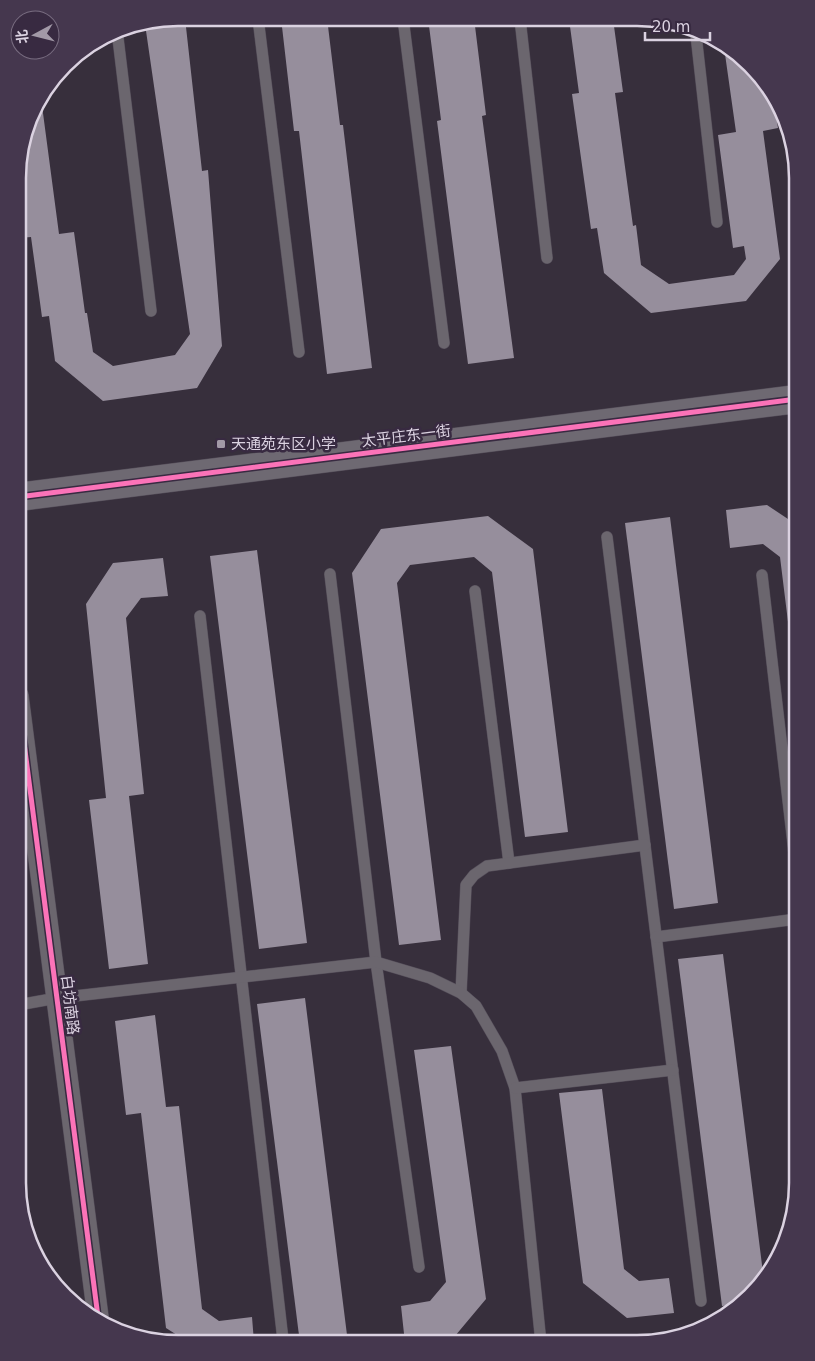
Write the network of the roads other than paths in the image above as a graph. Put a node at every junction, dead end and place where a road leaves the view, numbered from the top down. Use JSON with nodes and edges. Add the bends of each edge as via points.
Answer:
{"nodes":[{"id":1,"x":259,"y":26,"type":"edge"},
{"id":2,"x":404,"y":26,"type":"edge"},
{"id":3,"x":521,"y":26,"type":"edge"},
{"id":4,"x":118,"y":39,"type":"edge"},
{"id":5,"x":696,"y":39,"type":"edge"},
{"id":6,"x":717,"y":222,"type":"dead end"},
{"id":7,"x":547,"y":258,"type":"dead end"},
{"id":8,"x":151,"y":311,"type":"dead end"},
{"id":9,"x":444,"y":343,"type":"dead end"},
{"id":10,"x":299,"y":352,"type":"dead end"},
{"id":11,"x":789,"y":401,"type":"edge"},
{"id":12,"x":26,"y":496,"type":"edge"},
{"id":13,"x":607,"y":537,"type":"dead end"},
{"id":14,"x":330,"y":574,"type":"dead end"},
{"id":15,"x":762,"y":575,"type":"dead end"},
{"id":16,"x":475,"y":591,"type":"dead end"},
{"id":17,"x":200,"y":616,"type":"dead end"},
{"id":18,"x":26,"y":758,"type":"edge"},
{"id":19,"x":788,"y":803,"type":"edge"},
{"id":20,"x":645,"y":846,"type":"junction"},
{"id":21,"x":509,"y":863,"type":"junction"},
{"id":22,"x":788,"y":920,"type":"edge"},
{"id":23,"x":656,"y":937,"type":"junction"},
{"id":24,"x":376,"y":962,"type":"junction"},
{"id":25,"x":242,"y":977,"type":"junction"},
{"id":26,"x":461,"y":993,"type":"junction"},
{"id":27,"x":57,"y":998,"type":"junction"},
{"id":28,"x":26,"y":1004,"type":"edge"},
{"id":29,"x":672,"y":1070,"type":"junction"},
{"id":30,"x":515,"y":1088,"type":"junction"},
{"id":31,"x":418,"y":1267,"type":"dead end"},
{"id":32,"x":701,"y":1300,"type":"dead end"},
{"id":33,"x":97,"y":1311,"type":"edge"},
{"id":34,"x":282,"y":1335,"type":"edge"},
{"id":35,"x":540,"y":1335,"type":"edge"}],
"edges":[{"from":1,"to":10,"type":"lane"},
{"from":2,"to":9,"type":"lane"},
{"from":3,"to":7,"type":"lane"},
{"from":4,"to":8,"type":"lane"},
{"from":5,"to":6,"type":"lane"},
{"from":11,"to":12,"type":"street","name":"太平庄东一街"},
{"from":13,"to":20,"type":"lane"},
{"from":14,"to":24,"type":"lane"},
{"from":15,"to":19,"type":"lane"},
{"from":16,"to":21,"type":"lane"},
{"from":17,"to":25,"type":"lane"},
{"from":18,"to":27,"type":"street","name":"白坊南路"},
{"from":20,"to":21,"type":"lane"},
{"from":20,"to":23,"type":"lane"},
{"from":21,"to":26,"type":"lane","via":[[487,866],[466,885]]},
{"from":22,"to":23,"type":"lane"},
{"from":23,"to":29,"type":"lane"},
{"from":24,"to":25,"type":"lane"},
{"from":24,"to":26,"type":"lane","via":[[430,978]]},
{"from":24,"to":31,"type":"lane"},
{"from":25,"to":27,"type":"lane"},
{"from":25,"to":34,"type":"lane"},
{"from":26,"to":30,"type":"lane","via":[[476,1006],[502,1051]]},
{"from":27,"to":28,"type":"lane"},
{"from":27,"to":33,"type":"street","name":"白坊南路"},
{"from":29,"to":30,"type":"lane"},
{"from":29,"to":32,"type":"lane"},
{"from":30,"to":35,"type":"lane"}]}
